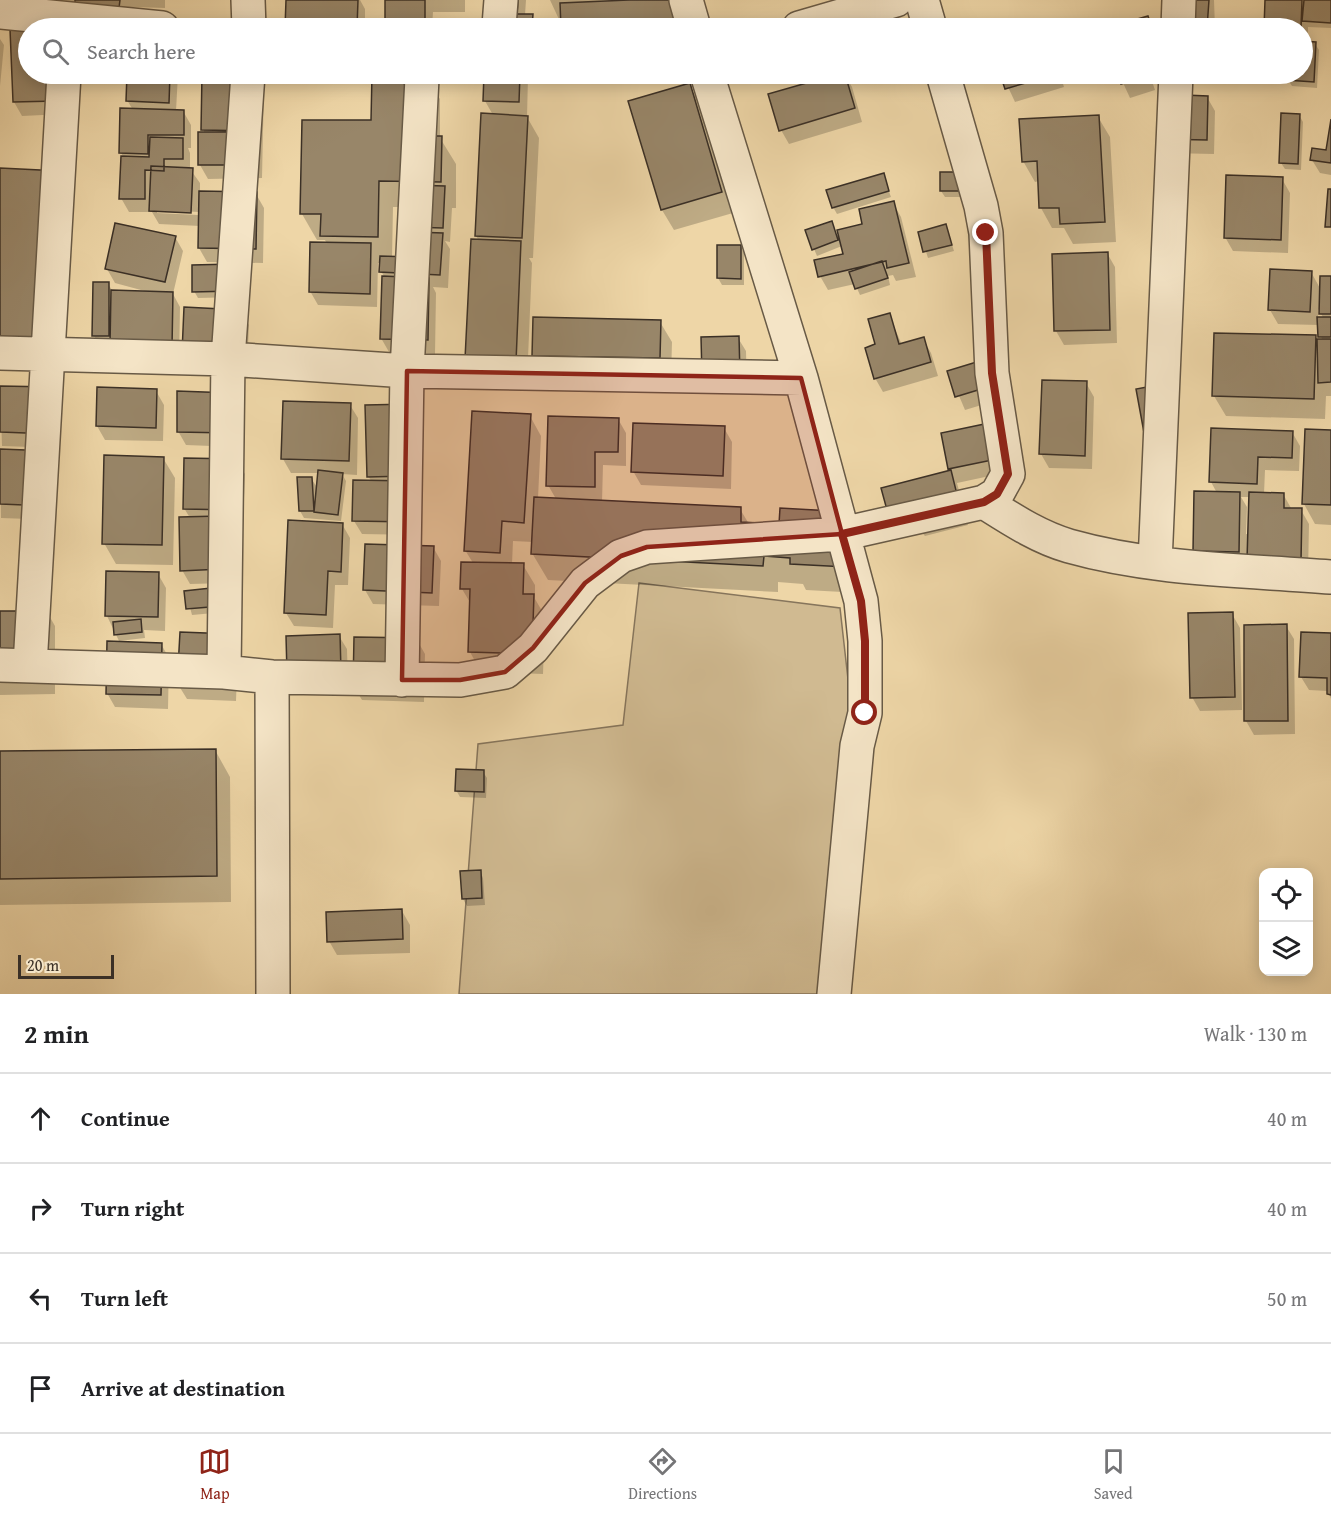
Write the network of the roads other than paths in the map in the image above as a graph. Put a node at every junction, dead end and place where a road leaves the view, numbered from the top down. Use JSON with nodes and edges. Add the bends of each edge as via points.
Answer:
{"nodes":[{"id":1,"x":248,"y":0,"type":"edge"},
{"id":2,"x":686,"y":0,"type":"edge"},
{"id":3,"x":896,"y":0,"type":"edge"},
{"id":4,"x":922,"y":0,"type":"edge"},
{"id":5,"x":1179,"y":0,"type":"edge"},
{"id":6,"x":0,"y":12,"type":"edge"},
{"id":7,"x":34,"y":18,"type":"edge"},
{"id":8,"x":249,"y":18,"type":"edge"},
{"id":9,"x":691,"y":18,"type":"edge"},
{"id":10,"x":834,"y":18,"type":"edge"},
{"id":11,"x":927,"y":18,"type":"edge"},
{"id":12,"x":1178,"y":18,"type":"edge"},
{"id":13,"x":63,"y":84,"type":"edge"},
{"id":14,"x":247,"y":84,"type":"edge"},
{"id":15,"x":422,"y":84,"type":"edge"},
{"id":16,"x":710,"y":84,"type":"edge"},
{"id":17,"x":946,"y":84,"type":"edge"},
{"id":18,"x":1176,"y":84,"type":"edge"},
{"id":19,"x":0,"y":353,"type":"edge"},
{"id":20,"x":49,"y":354,"type":"junction"},
{"id":21,"x":228,"y":359,"type":"junction"},
{"id":22,"x":407,"y":371,"type":"junction"},
{"id":23,"x":801,"y":378,"type":"junction"},
{"id":24,"x":984,"y":502,"type":"junction"},
{"id":25,"x":842,"y":534,"type":"junction"},
{"id":26,"x":1155,"y":563,"type":"junction"},
{"id":27,"x":1331,"y":577,"type":"edge"},
{"id":28,"x":15,"y":666,"type":"edge"},
{"id":29,"x":224,"y":672,"type":"junction"},
{"id":30,"x":272,"y":677,"type":"junction"},
{"id":31,"x":402,"y":680,"type":"junction"},
{"id":32,"x":273,"y":994,"type":"edge"},
{"id":33,"x":834,"y":994,"type":"edge"}],
"edges":[{"from":1,"to":8,"type":"street"},
{"from":2,"to":9,"type":"street"},
{"from":3,"to":10,"type":"street"},
{"from":4,"to":11,"type":"street"},
{"from":5,"to":12,"type":"street"},
{"from":6,"to":7,"type":"street"},
{"from":13,"to":20,"type":"street"},
{"from":14,"to":21,"type":"street"},
{"from":15,"to":22,"type":"street"},
{"from":16,"to":23,"type":"street"},
{"from":17,"to":24,"type":"street","via":[[986,233],[992,373],[1008,474],[997,494]]},
{"from":18,"to":26,"type":"street"},
{"from":19,"to":20,"type":"street"},
{"from":20,"to":21,"type":"street"},
{"from":20,"to":28,"type":"street"},
{"from":21,"to":22,"type":"street"},
{"from":21,"to":29,"type":"street"},
{"from":22,"to":23,"type":"street"},
{"from":22,"to":31,"type":"street"},
{"from":23,"to":25,"type":"street"},
{"from":24,"to":25,"type":"street"},
{"from":24,"to":26,"type":"street","via":[[1029,530],[1068,545]]},
{"from":25,"to":31,"type":"street","via":[[647,547],[621,556],[585,583],[533,648],[505,672],[460,680]]},
{"from":25,"to":33,"type":"street","via":[[861,601],[866,683]]},
{"from":26,"to":27,"type":"street"},
{"from":28,"to":29,"type":"street"},
{"from":29,"to":30,"type":"street"},
{"from":30,"to":31,"type":"street"},
{"from":30,"to":32,"type":"street"}]}
